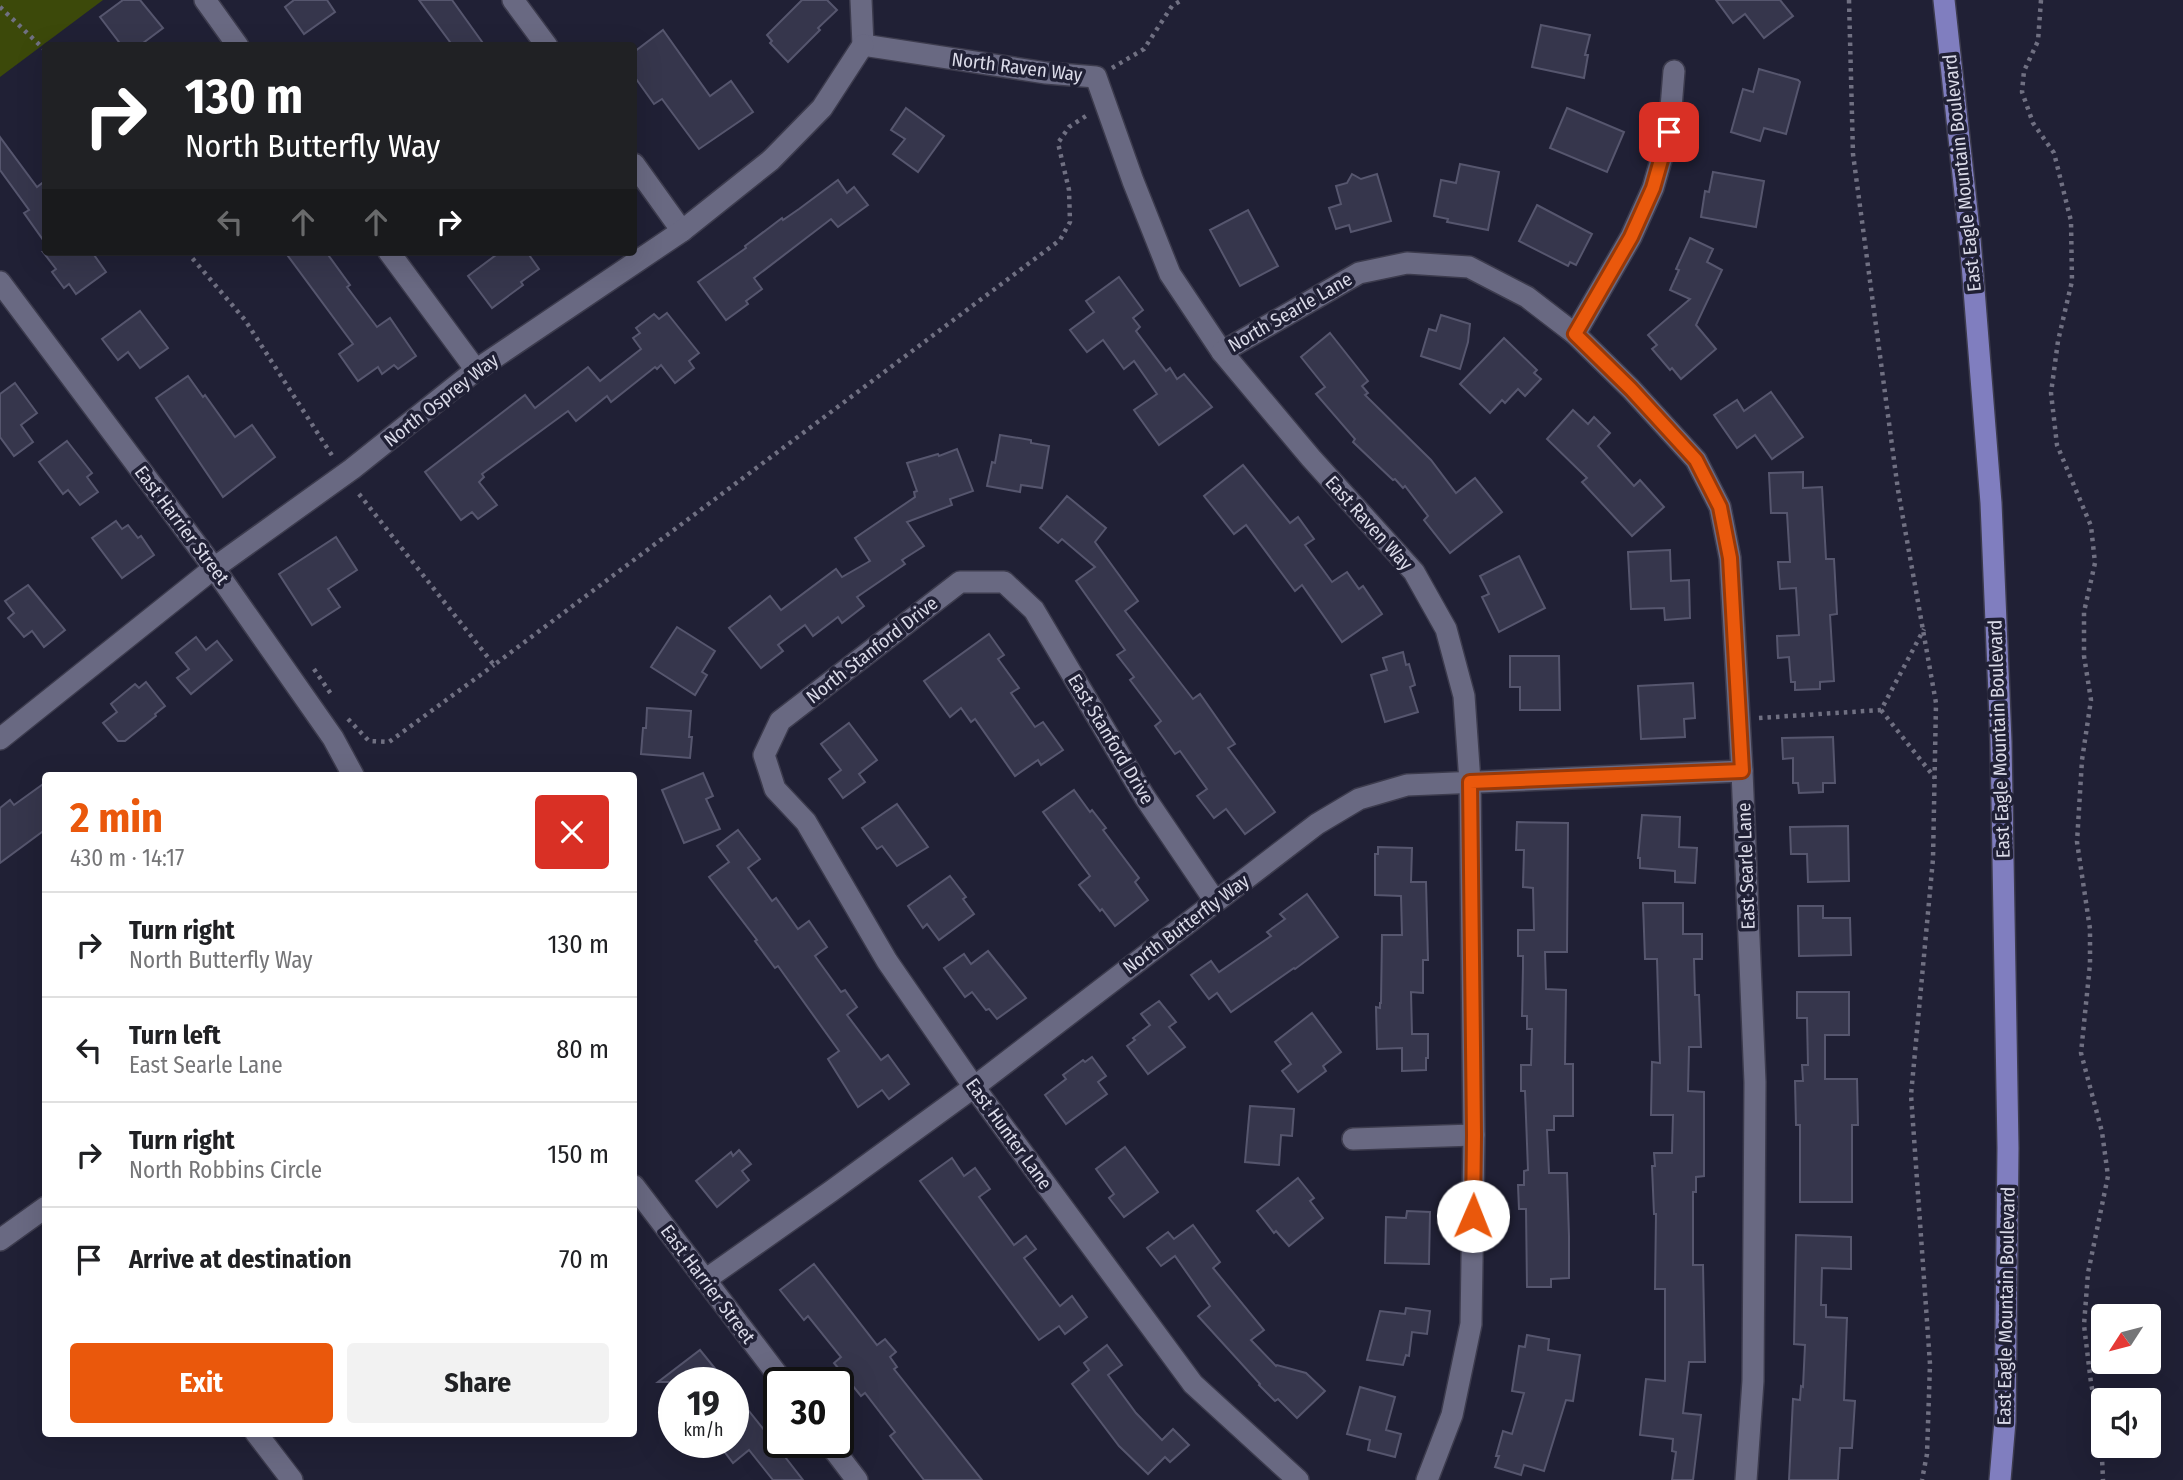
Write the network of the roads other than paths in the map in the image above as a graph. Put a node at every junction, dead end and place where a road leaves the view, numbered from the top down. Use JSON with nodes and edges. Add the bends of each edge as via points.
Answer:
{"nodes":[{"id":1,"x":205,"y":0,"type":"edge"},
{"id":2,"x":513,"y":0,"type":"edge"},
{"id":3,"x":861,"y":0,"type":"edge"},
{"id":4,"x":1944,"y":0,"type":"edge"},
{"id":5,"x":236,"y":42,"type":"edge"},
{"id":6,"x":544,"y":42,"type":"edge"},
{"id":7,"x":863,"y":45,"type":"junction"},
{"id":8,"x":1674,"y":71,"type":"dead end"},
{"id":9,"x":1096,"y":77,"type":"joint"},
{"id":10,"x":637,"y":168,"type":"edge"},
{"id":11,"x":682,"y":231,"type":"junction"},
{"id":12,"x":392,"y":256,"type":"edge"},
{"id":13,"x":1359,"y":273,"type":"joint"},
{"id":14,"x":0,"y":282,"type":"edge"},
{"id":15,"x":1575,"y":334,"type":"junction"},
{"id":16,"x":1222,"y":352,"type":"junction"},
{"id":17,"x":476,"y":370,"type":"junction"},
{"id":18,"x":214,"y":568,"type":"junction"},
{"id":19,"x":1004,"y":582,"type":"joint"},
{"id":20,"x":4,"y":728,"type":"edge"},
{"id":21,"x":764,"y":755,"type":"joint"},
{"id":22,"x":1742,"y":771,"type":"junction"},
{"id":23,"x":351,"y":772,"type":"edge"},
{"id":24,"x":1470,"y":782,"type":"junction"},
{"id":25,"x":1216,"y":901,"type":"junction"},
{"id":26,"x":974,"y":1087,"type":"junction"},
{"id":27,"x":1474,"y":1135,"type":"junction"},
{"id":28,"x":1353,"y":1139,"type":"dead end"},
{"id":29,"x":637,"y":1190,"type":"edge"},
{"id":30,"x":42,"y":1210,"type":"edge"},
{"id":31,"x":0,"y":1240,"type":"edge"},
{"id":32,"x":705,"y":1280,"type":"junction"},
{"id":33,"x":772,"y":1367,"type":"edge"},
{"id":34,"x":259,"y":1437,"type":"edge"},
{"id":35,"x":840,"y":1458,"type":"edge"},
{"id":36,"x":292,"y":1480,"type":"edge"},
{"id":37,"x":857,"y":1480,"type":"edge"},
{"id":38,"x":1298,"y":1480,"type":"edge"},
{"id":39,"x":1427,"y":1480,"type":"edge"},
{"id":40,"x":1746,"y":1480,"type":"edge"},
{"id":41,"x":2000,"y":1480,"type":"edge"}],
"edges":[{"from":1,"to":5,"type":"street"},
{"from":2,"to":6,"type":"street"},
{"from":3,"to":7,"type":"street"},
{"from":4,"to":41,"type":"main road","name":"East Eagle Mountain Boulevard","via":[[1970,239],[1991,503],[2001,742],[2008,1161],[2005,1422]]},
{"from":7,"to":9,"type":"street","name":"North Raven Way"},
{"from":7,"to":11,"type":"street","name":"North Osprey Way","via":[[822,108],[771,160]]},
{"from":8,"to":15,"type":"street","via":[[1669,132],[1653,188],[1631,237]]},
{"from":9,"to":16,"type":"street","name":"East Raven Way","via":[[1170,274]]},
{"from":10,"to":11,"type":"street"},
{"from":11,"to":17,"type":"street","name":"North Osprey Way"},
{"from":12,"to":17,"type":"street"},
{"from":13,"to":15,"type":"street","name":"East Searle Lane","via":[[1407,263],[1469,267],[1527,298]]},
{"from":13,"to":16,"type":"street","name":"North Searle Lane"},
{"from":14,"to":18,"type":"street","name":"East Harrier Street"},
{"from":15,"to":22,"type":"street","name":"East Searle Lane","via":[[1696,460],[1720,507],[1730,558]]},
{"from":16,"to":24,"type":"street","name":"East Raven Way","via":[[1414,572],[1446,629],[1461,682]]},
{"from":17,"to":18,"type":"street","name":"North Osprey Way"},
{"from":18,"to":20,"type":"street","name":"North Osprey Way"},
{"from":18,"to":23,"type":"street","name":"East Harrier Street","via":[[333,738]]},
{"from":19,"to":21,"type":"street","name":"North Stanford Drive","via":[[960,582],[780,721]]},
{"from":19,"to":25,"type":"street","name":"East Stanford Drive","via":[[1034,610],[1144,796]]},
{"from":21,"to":26,"type":"street","name":"East Hunter Lane","via":[[775,789],[806,822],[887,961]]},
{"from":22,"to":24,"type":"street","name":"North Butterfly Way"},
{"from":22,"to":40,"type":"street","name":"East Searle Lane","via":[[1755,1082],[1753,1381]]},
{"from":24,"to":25,"type":"street","name":"North Butterfly Way","via":[[1407,785],[1359,799],[1317,824]]},
{"from":24,"to":27,"type":"street","name":"East Raven Way"},
{"from":25,"to":26,"type":"street","name":"North Butterfly Way"},
{"from":26,"to":32,"type":"street","name":"North Butterfly Way"},
{"from":26,"to":38,"type":"street","name":"East Hunter Lane","via":[[1193,1384]]},
{"from":27,"to":28,"type":"street"},
{"from":27,"to":39,"type":"street","name":"East Raven Way","via":[[1471,1324],[1452,1415]]},
{"from":29,"to":32,"type":"street","name":"East Harrier Street"},
{"from":30,"to":31,"type":"street"},
{"from":32,"to":33,"type":"street","name":"East Harrier Street"},
{"from":34,"to":36,"type":"street"},
{"from":35,"to":37,"type":"street"}]}
